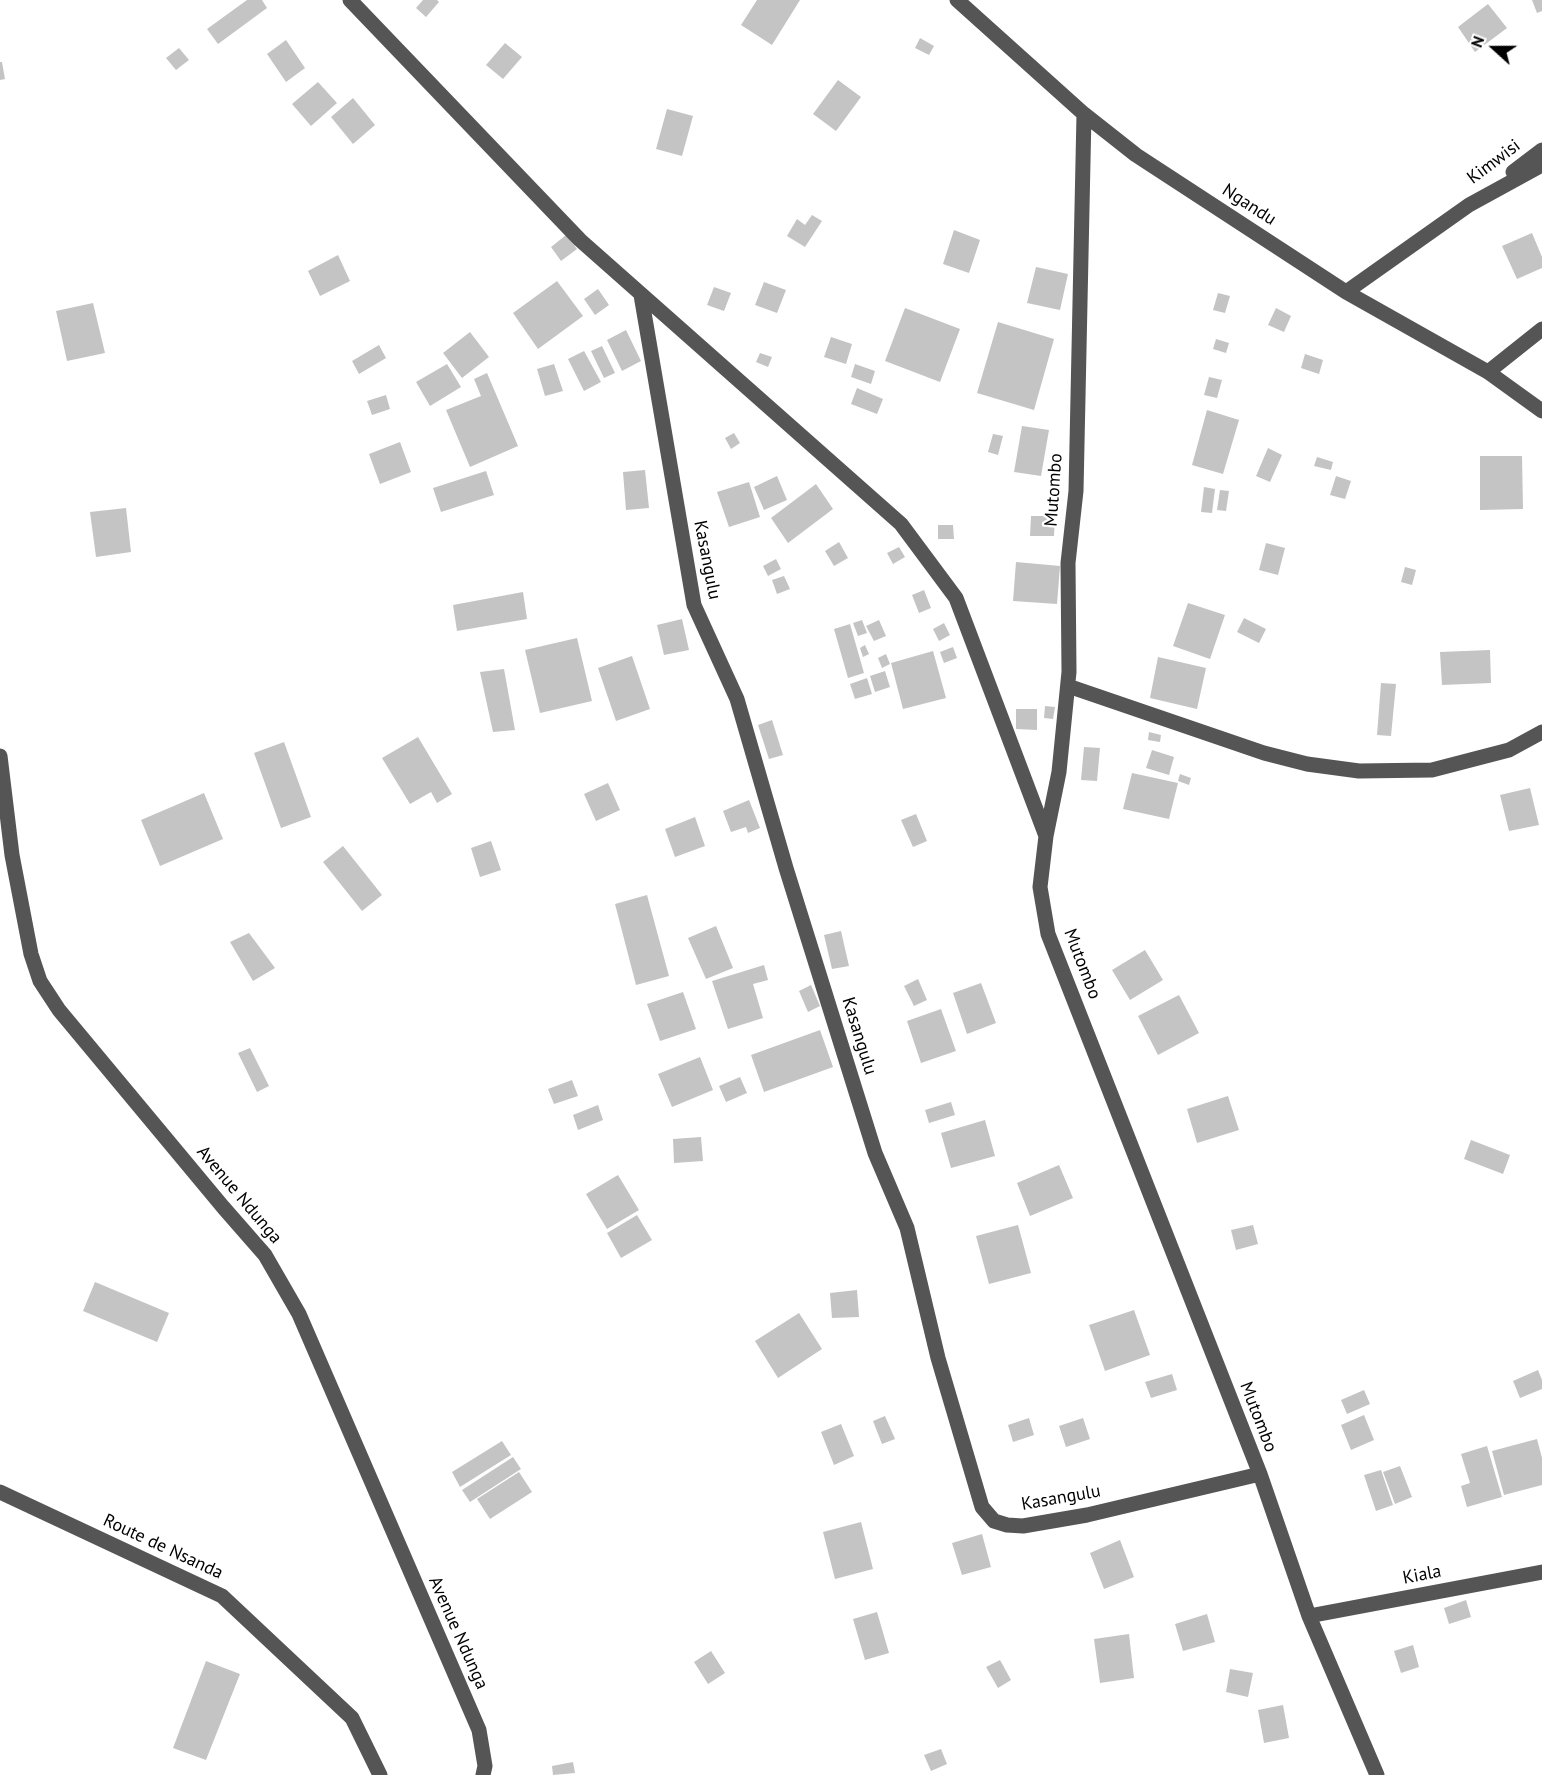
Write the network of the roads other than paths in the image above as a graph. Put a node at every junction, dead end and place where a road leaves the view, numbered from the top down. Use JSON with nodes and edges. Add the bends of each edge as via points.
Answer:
{"nodes":[{"id":1,"x":351,"y":0,"type":"edge"},
{"id":2,"x":957,"y":0,"type":"edge"},
{"id":3,"x":1084,"y":114,"type":"junction"},
{"id":4,"x":1542,"y":150,"type":"edge"},
{"id":5,"x":1542,"y":165,"type":"edge"},
{"id":6,"x":1469,"y":205,"type":"junction"},
{"id":7,"x":1346,"y":292,"type":"junction"},
{"id":8,"x":641,"y":295,"type":"junction"},
{"id":9,"x":1542,"y":329,"type":"edge"},
{"id":10,"x":1488,"y":372,"type":"junction"},
{"id":11,"x":1542,"y":411,"type":"edge"},
{"id":12,"x":1068,"y":686,"type":"junction"},
{"id":13,"x":1542,"y":732,"type":"edge"},
{"id":14,"x":0,"y":756,"type":"edge"},
{"id":15,"x":1046,"y":836,"type":"junction"},
{"id":16,"x":1260,"y":1474,"type":"junction"},
{"id":17,"x":0,"y":1492,"type":"edge"},
{"id":18,"x":1542,"y":1572,"type":"edge"},
{"id":19,"x":1309,"y":1616,"type":"junction"},
{"id":20,"x":380,"y":1775,"type":"edge"},
{"id":21,"x":483,"y":1775,"type":"edge"},
{"id":22,"x":1377,"y":1775,"type":"edge"}],
"edges":[{"from":1,"to":8,"type":"street","via":[[580,240]]},
{"from":2,"to":3,"type":"street","name":"Ngandu"},
{"from":3,"to":7,"type":"street","name":"Ngandu","via":[[1136,155]]},
{"from":3,"to":12,"type":"street","name":"Mutombo","via":[[1076,491],[1068,563]]},
{"from":4,"to":6,"type":"street","name":"Kimwisi"},
{"from":5,"to":6,"type":"street"},
{"from":6,"to":7,"type":"street"},
{"from":7,"to":10,"type":"street","name":"Ngandu"},
{"from":8,"to":15,"type":"street","via":[[901,524],[956,598]]},
{"from":8,"to":16,"type":"street","name":"Kasangulu","via":[[694,605],[737,699],[875,1153],[907,1228],[938,1358],[982,1507],[994,1521],[1023,1526]]},
{"from":9,"to":10,"type":"street"},
{"from":10,"to":11,"type":"street","name":"Ngandu"},
{"from":12,"to":13,"type":"street","via":[[1264,753],[1359,771],[1432,770],[1509,750]]},
{"from":12,"to":15,"type":"street","name":"Mutombo","via":[[1059,772]]},
{"from":14,"to":21,"type":"street","name":"Avenue Ndunga","via":[[12,855],[40,981],[66,1018],[265,1255],[299,1314],[479,1730]]},
{"from":15,"to":16,"type":"street","name":"Mutombo","via":[[1040,887],[1048,934]]},
{"from":16,"to":19,"type":"street","name":"Mutombo"},
{"from":17,"to":20,"type":"street","name":"Route de Nsanda","via":[[222,1596],[352,1718]]},
{"from":18,"to":19,"type":"street","name":"Kiala"},
{"from":19,"to":22,"type":"street","name":"Mutombo"}]}
